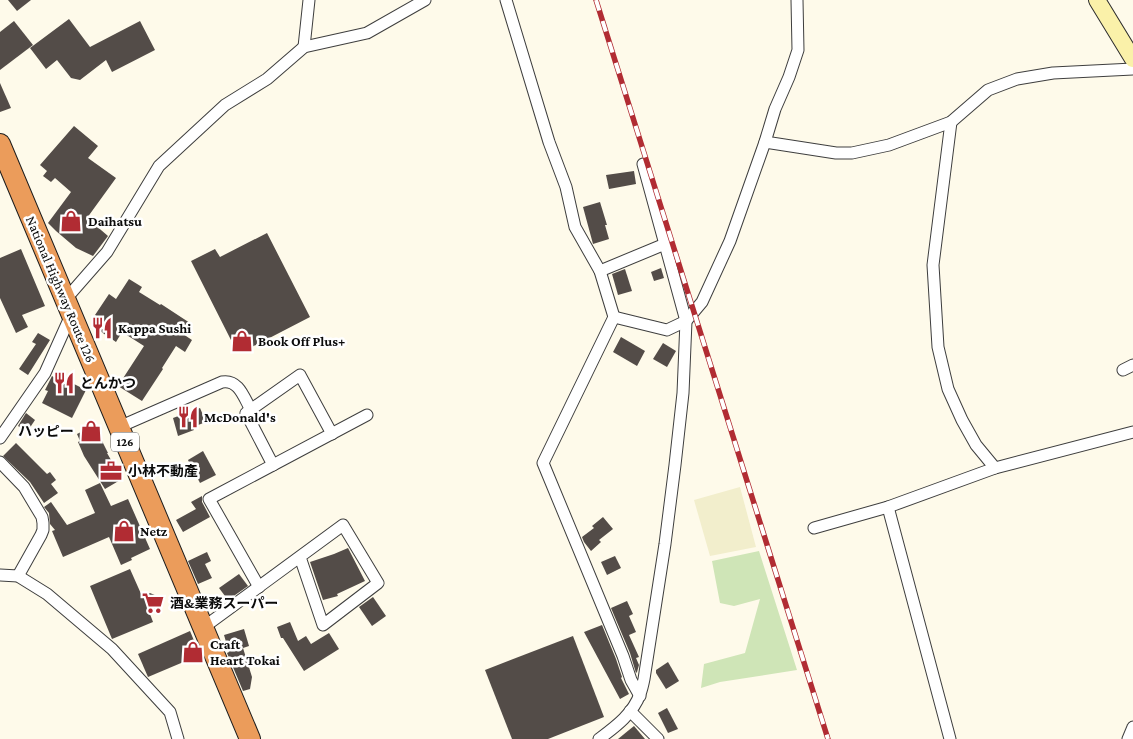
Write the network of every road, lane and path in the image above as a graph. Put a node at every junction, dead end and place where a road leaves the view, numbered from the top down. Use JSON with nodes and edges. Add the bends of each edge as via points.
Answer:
{"nodes":[{"id":1,"x":309,"y":0,"type":"edge"},
{"id":2,"x":425,"y":0,"type":"edge"},
{"id":3,"x":506,"y":0,"type":"edge"},
{"id":4,"x":797,"y":0,"type":"edge"},
{"id":5,"x":1097,"y":0,"type":"edge"},
{"id":6,"x":304,"y":47,"type":"junction"},
{"id":7,"x":1133,"y":59,"type":"edge"},
{"id":8,"x":1133,"y":69,"type":"edge"},
{"id":9,"x":951,"y":122,"type":"junction"},
{"id":10,"x":765,"y":142,"type":"junction"},
{"id":11,"x":0,"y":144,"type":"edge"},
{"id":12,"x":642,"y":164,"type":"dead end"},
{"id":13,"x":665,"y":244,"type":"junction"},
{"id":14,"x":600,"y":271,"type":"junction"},
{"id":15,"x":68,"y":308,"type":"junction"},
{"id":16,"x":614,"y":317,"type":"junction"},
{"id":17,"x":686,"y":321,"type":"junction"},
{"id":18,"x":251,"y":410,"type":"junction"},
{"id":19,"x":367,"y":416,"type":"dead end"},
{"id":20,"x":119,"y":426,"type":"junction"},
{"id":21,"x":1133,"y":432,"type":"edge"},
{"id":22,"x":332,"y":434,"type":"junction"},
{"id":23,"x":0,"y":438,"type":"edge"},
{"id":24,"x":0,"y":462,"type":"edge"},
{"id":25,"x":273,"y":465,"type":"junction"},
{"id":26,"x":995,"y":468,"type":"junction"},
{"id":27,"x":888,"y":507,"type":"junction"},
{"id":28,"x":814,"y":528,"type":"dead end"},
{"id":29,"x":300,"y":556,"type":"junction"},
{"id":30,"x":0,"y":575,"type":"edge"},
{"id":31,"x":18,"y":576,"type":"junction"},
{"id":32,"x":259,"y":587,"type":"junction"},
{"id":33,"x":204,"y":627,"type":"junction"},
{"id":34,"x":640,"y":696,"type":"junction"},
{"id":35,"x":630,"y":711,"type":"junction"},
{"id":36,"x":1133,"y":727,"type":"edge"},
{"id":37,"x":178,"y":739,"type":"edge"},
{"id":38,"x":250,"y":739,"type":"edge"},
{"id":39,"x":599,"y":739,"type":"edge"},
{"id":40,"x":658,"y":739,"type":"edge"},
{"id":41,"x":950,"y":739,"type":"edge"},
{"id":42,"x":1128,"y":739,"type":"edge"}],
"edges":[{"from":1,"to":6,"type":"street"},
{"from":2,"to":6,"type":"street","via":[[367,33]]},
{"from":3,"to":14,"type":"street","via":[[566,187],[575,227]]},
{"from":4,"to":10,"type":"street","via":[[798,50]]},
{"from":5,"to":7,"type":"street"},
{"from":6,"to":15,"type":"street","via":[[267,79],[225,105],[159,166],[108,252]]},
{"from":8,"to":9,"type":"street","via":[[1053,74],[1017,80],[988,90]]},
{"from":9,"to":10,"type":"street","via":[[889,145],[852,153]]},
{"from":9,"to":26,"type":"street","via":[[933,265],[938,346],[948,389],[962,420],[976,445]]},
{"from":10,"to":17,"type":"street","via":[[730,242],[702,302]]},
{"from":11,"to":15,"type":"highway","name":"National Highway Route 126","number":"126"},
{"from":12,"to":13,"type":"street"},
{"from":13,"to":14,"type":"street"},
{"from":13,"to":17,"type":"street"},
{"from":14,"to":16,"type":"street"},
{"from":15,"to":20,"type":"highway","name":"National Highway Route 126","number":"126"},
{"from":15,"to":23,"type":"street","via":[[45,373]]},
{"from":16,"to":17,"type":"street","via":[[667,330]]},
{"from":16,"to":34,"type":"street","via":[[543,463]]},
{"from":17,"to":34,"type":"street","via":[[675,465]]},
{"from":18,"to":20,"type":"street","via":[[238,387],[228,381]]},
{"from":18,"to":22,"type":"street","via":[[300,375]]},
{"from":18,"to":25,"type":"street","via":[[246,413]]},
{"from":19,"to":22,"type":"street"},
{"from":20,"to":33,"type":"highway","name":"National Highway Route 126","number":"126"},
{"from":21,"to":26,"type":"street"},
{"from":22,"to":25,"type":"street"},
{"from":24,"to":31,"type":"street","via":[[24,486],[43,524],[41,535]]},
{"from":25,"to":32,"type":"street","via":[[209,498]]},
{"from":26,"to":27,"type":"street"},
{"from":27,"to":28,"type":"street"},
{"from":27,"to":41,"type":"street"},
{"from":29,"to":29,"type":"street","via":[[343,524],[378,583],[323,625]]},
{"from":29,"to":32,"type":"street"},
{"from":30,"to":31,"type":"street"},
{"from":31,"to":37,"type":"street","via":[[46,594],[112,649],[170,712]]},
{"from":32,"to":33,"type":"street"},
{"from":33,"to":38,"type":"highway","name":"National Highway Route 126","number":"126"},
{"from":34,"to":35,"type":"street"},
{"from":35,"to":39,"type":"street"},
{"from":35,"to":40,"type":"street"},
{"from":36,"to":42,"type":"street"}]}
